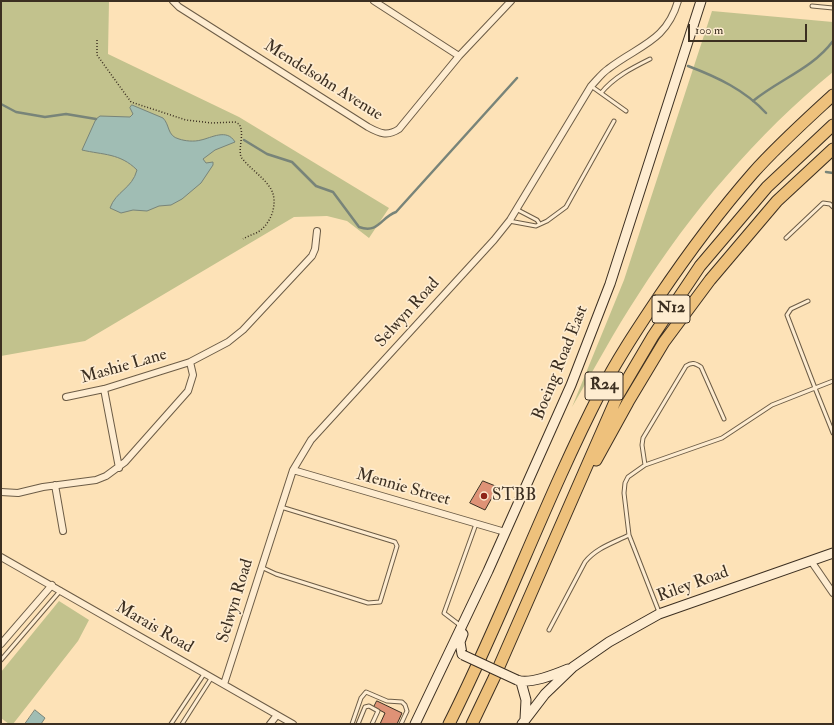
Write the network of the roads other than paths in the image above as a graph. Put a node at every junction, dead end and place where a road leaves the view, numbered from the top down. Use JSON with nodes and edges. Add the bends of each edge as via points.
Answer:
{"nodes":[{"id":1,"x":173,"y":1,"type":"edge"},
{"id":2,"x":374,"y":1,"type":"edge"},
{"id":3,"x":511,"y":1,"type":"edge"},
{"id":4,"x":678,"y":1,"type":"edge"},
{"id":5,"x":701,"y":1,"type":"edge"},
{"id":6,"x":812,"y":6,"type":"dead end"},
{"id":7,"x":833,"y":8,"type":"edge"},
{"id":8,"x":459,"y":56,"type":"junction"},
{"id":9,"x":650,"y":59,"type":"dead end"},
{"id":10,"x":591,"y":86,"type":"junction"},
{"id":11,"x":601,"y":93,"type":"junction"},
{"id":12,"x":833,"y":95,"type":"edge"},
{"id":13,"x":626,"y":111,"type":"dead end"},
{"id":14,"x":614,"y":121,"type":"dead end"},
{"id":15,"x":833,"y":125,"type":"edge"},
{"id":16,"x":833,"y":149,"type":"edge"},
{"id":17,"x":833,"y":207,"type":"edge"},
{"id":18,"x":516,"y":209,"type":"junction"},
{"id":19,"x":509,"y":221,"type":"junction"},
{"id":20,"x":539,"y":223,"type":"junction"},
{"id":21,"x":317,"y":231,"type":"dead end"},
{"id":22,"x":786,"y":238,"type":"dead end"},
{"id":23,"x":808,"y":300,"type":"dead end"},
{"id":24,"x":190,"y":362,"type":"junction"},
{"id":25,"x":833,"y":381,"type":"edge"},
{"id":26,"x":815,"y":388,"type":"junction"},
{"id":27,"x":104,"y":389,"type":"junction"},
{"id":28,"x":66,"y":397,"type":"dead end"},
{"id":29,"x":724,"y":419,"type":"dead end"},
{"id":30,"x":833,"y":433,"type":"edge"},
{"id":31,"x":645,"y":465,"type":"junction"},
{"id":32,"x":119,"y":468,"type":"junction"},
{"id":33,"x":293,"y":470,"type":"junction"},
{"id":34,"x":55,"y":485,"type":"junction"},
{"id":35,"x":1,"y":492,"type":"edge"},
{"id":36,"x":281,"y":507,"type":"junction"},
{"id":37,"x":476,"y":524,"type":"junction"},
{"id":38,"x":559,"y":528,"type":"junction"},
{"id":39,"x":63,"y":531,"type":"dead end"},
{"id":40,"x":505,"y":532,"type":"junction"},
{"id":41,"x":629,"y":535,"type":"junction"},
{"id":42,"x":833,"y":552,"type":"edge"},
{"id":43,"x":1,"y":557,"type":"edge"},
{"id":44,"x":811,"y":561,"type":"junction"},
{"id":45,"x":261,"y":567,"type":"junction"},
{"id":46,"x":52,"y":585,"type":"junction"},
{"id":47,"x":61,"y":590,"type":"junction"},
{"id":48,"x":833,"y":594,"type":"edge"},
{"id":49,"x":475,"y":598,"type":"junction"},
{"id":50,"x":659,"y":614,"type":"junction"},
{"id":51,"x":462,"y":626,"type":"junction"},
{"id":52,"x":549,"y":630,"type":"dead end"},
{"id":53,"x":1,"y":644,"type":"edge"},
{"id":54,"x":462,"y":654,"type":"junction"},
{"id":55,"x":1,"y":660,"type":"edge"},
{"id":56,"x":446,"y":662,"type":"junction"},
{"id":57,"x":573,"y":667,"type":"junction"},
{"id":58,"x":204,"y":673,"type":"junction"},
{"id":59,"x":212,"y":677,"type":"junction"},
{"id":60,"x":519,"y":681,"type":"junction"},
{"id":61,"x":224,"y":684,"type":"junction"},
{"id":62,"x":277,"y":715,"type":"junction"},
{"id":63,"x":524,"y":722,"type":"edge"},
{"id":64,"x":171,"y":724,"type":"edge"},
{"id":65,"x":182,"y":724,"type":"edge"},
{"id":66,"x":270,"y":724,"type":"edge"},
{"id":67,"x":293,"y":724,"type":"edge"},
{"id":68,"x":352,"y":724,"type":"edge"},
{"id":69,"x":358,"y":724,"type":"edge"},
{"id":70,"x":372,"y":724,"type":"edge"},
{"id":71,"x":401,"y":724,"type":"edge"},
{"id":72,"x":415,"y":724,"type":"edge"},
{"id":73,"x":448,"y":724,"type":"edge"},
{"id":74,"x":472,"y":724,"type":"edge"}],
"edges":[{"from":1,"to":8,"type":"street","name":"Mendelsohn Avenue","via":[[361,123],[384,134],[390,134],[398,129]]},
{"from":2,"to":8,"type":"street"},
{"from":3,"to":8,"type":"street","name":"Mendelsohn Avenue"},
{"from":4,"to":10,"type":"street","name":"Selwyn Road","via":[[671,21],[661,34],[607,69]]},
{"from":5,"to":40,"type":"main road","name":"Boeing Road East","via":[[610,284],[571,385]]},
{"from":6,"to":7,"type":"lane"},
{"from":9,"to":11,"type":"lane","via":[[628,70],[608,84]]},
{"from":10,"to":11,"type":"lane"},
{"from":10,"to":18,"type":"street","name":"Selwyn Road"},
{"from":11,"to":13,"type":"lane"},
{"from":12,"to":73,"type":"highway","number":"R24","via":[[793,131],[753,173],[687,256],[640,325],[602,390],[540,519],[474,673]]},
{"from":14,"to":20,"type":"lane","via":[[566,207],[547,221]]},
{"from":15,"to":38,"type":"highway","number":"N12","via":[[767,188],[696,273],[653,336],[617,397]]},
{"from":16,"to":38,"type":"highway","number":"R24","via":[[777,201],[710,280],[664,342]]},
{"from":17,"to":22,"type":"lane","via":[[824,204]]},
{"from":18,"to":19,"type":"street","name":"Selwyn Road"},
{"from":18,"to":20,"type":"lane"},
{"from":19,"to":20,"type":"lane","via":[[536,226]]},
{"from":19,"to":33,"type":"street","name":"Selwyn Road","via":[[311,440]]},
{"from":21,"to":24,"type":"street","name":"Mashie Lane","via":[[312,256],[243,330],[228,342]]},
{"from":23,"to":26,"type":"lane","via":[[791,309],[787,315]]},
{"from":24,"to":27,"type":"street","name":"Mashie Lane"},
{"from":24,"to":32,"type":"street","via":[[193,375],[188,391]]},
{"from":25,"to":26,"type":"lane"},
{"from":26,"to":30,"type":"lane"},
{"from":26,"to":31,"type":"lane","via":[[772,406],[722,438]]},
{"from":27,"to":28,"type":"street","name":"Mashie Lane"},
{"from":27,"to":32,"type":"street"},
{"from":29,"to":31,"type":"lane","via":[[704,372],[697,365],[690,363],[643,438]]},
{"from":31,"to":41,"type":"lane","via":[[633,472],[625,483]]},
{"from":32,"to":34,"type":"street","via":[[96,480]]},
{"from":33,"to":36,"type":"street","name":"Selwyn Road"},
{"from":33,"to":37,"type":"street","name":"Mennie Street"},
{"from":34,"to":35,"type":"street","via":[[18,493]]},
{"from":34,"to":39,"type":"street"},
{"from":36,"to":45,"type":"street","name":"Selwyn Road"},
{"from":36,"to":45,"type":"lane","via":[[395,542],[397,546],[380,602],[368,603]]},
{"from":37,"to":40,"type":"street","name":"Mennie Street"},
{"from":37,"to":51,"type":"lane","via":[[444,613]]},
{"from":38,"to":74,"type":"highway","number":"R24"},
{"from":40,"to":49,"type":"main road","name":"Boeing Road East"},
{"from":41,"to":50,"type":"lane"},
{"from":41,"to":52,"type":"lane","via":[[590,555]]},
{"from":42,"to":44,"type":"main road","name":"Riley Road"},
{"from":43,"to":46,"type":"street","name":"Marais Road"},
{"from":44,"to":48,"type":"street"},
{"from":44,"to":50,"type":"main road","name":"Riley Road"},
{"from":45,"to":61,"type":"street","name":"Selwyn Road"},
{"from":46,"to":47,"type":"street","name":"Marais Road"},
{"from":46,"to":53,"type":"street"},
{"from":47,"to":55,"type":"lane"},
{"from":47,"to":58,"type":"street","name":"Marais Road"},
{"from":49,"to":51,"type":"main road","name":"Boeing Road East"},
{"from":49,"to":54,"type":"main road","via":[[460,642]]},
{"from":50,"to":57,"type":"main road","name":"Riley Road","via":[[609,642]]},
{"from":51,"to":56,"type":"main road","name":"Boeing Road East"},
{"from":54,"to":56,"type":"main road"},
{"from":54,"to":60,"type":"main road","bridge":true},
{"from":56,"to":72,"type":"main road","name":"Boeing Road East"},
{"from":57,"to":60,"type":"main road","via":[[547,677]]},
{"from":57,"to":63,"type":"main road","via":[[545,694]]},
{"from":58,"to":59,"type":"street","name":"Marais Road"},
{"from":58,"to":64,"type":"lane"},
{"from":59,"to":61,"type":"street","name":"Marais Road"},
{"from":59,"to":65,"type":"lane"},
{"from":60,"to":63,"type":"main road","via":[[526,700]]},
{"from":61,"to":62,"type":"street","name":"Marais Road"},
{"from":62,"to":66,"type":"street"},
{"from":62,"to":67,"type":"street","name":"Marais Road"},
{"from":68,"to":71,"type":"lane","via":[[361,698],[366,692],[405,705],[407,711]]},
{"from":69,"to":70,"type":"lane","via":[[366,707],[369,706],[378,711]]}]}
